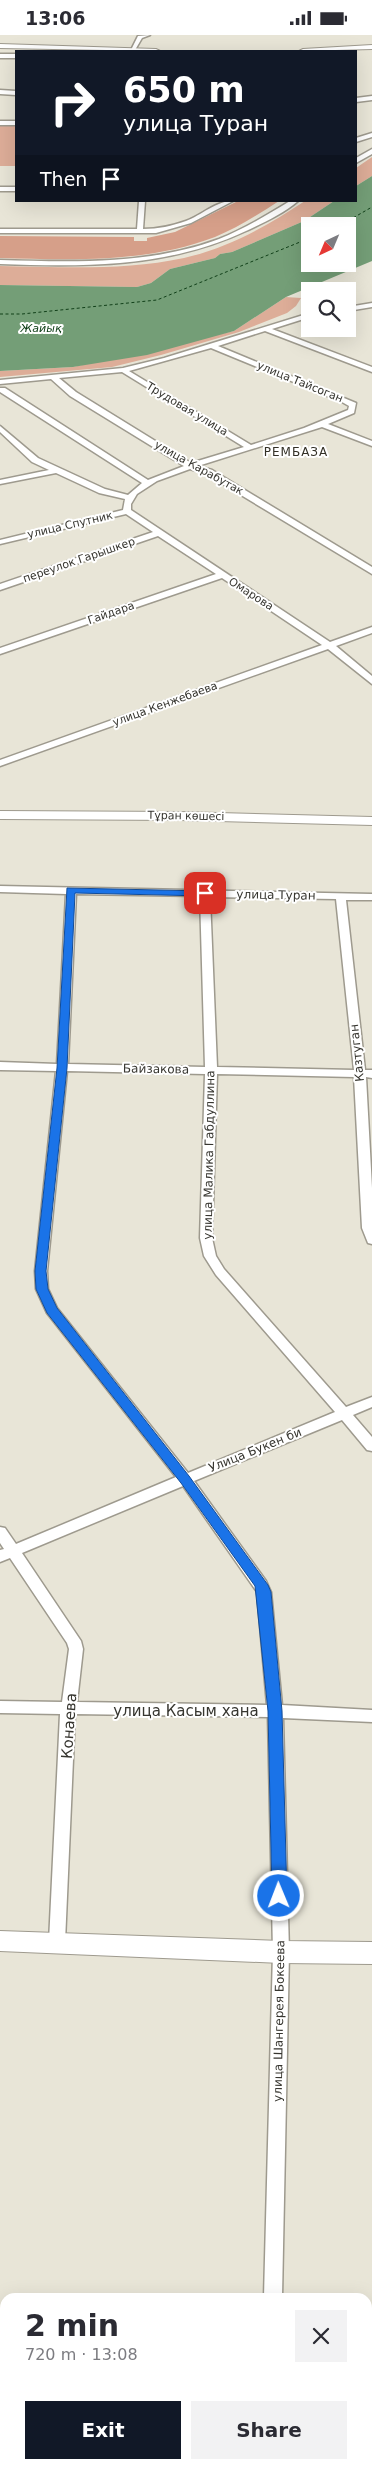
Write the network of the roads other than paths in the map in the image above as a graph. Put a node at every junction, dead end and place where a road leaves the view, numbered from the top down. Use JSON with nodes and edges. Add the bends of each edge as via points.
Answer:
{"nodes":[{"id":1,"x":147,"y":35,"type":"edge"},
{"id":2,"x":0,"y":46,"type":"edge"},
{"id":3,"x":372,"y":47,"type":"edge"},
{"id":4,"x":133,"y":49,"type":"junction"},
{"id":5,"x":144,"y":50,"type":"edge"},
{"id":6,"x":320,"y":50,"type":"edge"},
{"id":7,"x":0,"y":56,"type":"edge"},
{"id":8,"x":15,"y":56,"type":"edge"},
{"id":9,"x":0,"y":92,"type":"edge"},
{"id":10,"x":15,"y":93,"type":"edge"},
{"id":11,"x":372,"y":98,"type":"edge"},
{"id":12,"x":357,"y":100,"type":"edge"},
{"id":13,"x":0,"y":123,"type":"edge"},
{"id":14,"x":15,"y":123,"type":"edge"},
{"id":15,"x":372,"y":135,"type":"edge"},
{"id":16,"x":357,"y":139,"type":"edge"},
{"id":17,"x":372,"y":151,"type":"edge"},
{"id":18,"x":357,"y":160,"type":"edge"},
{"id":19,"x":0,"y":189,"type":"edge"},
{"id":20,"x":15,"y":189,"type":"edge"},
{"id":21,"x":142,"y":202,"type":"edge"},
{"id":22,"x":228,"y":202,"type":"edge"},
{"id":23,"x":293,"y":202,"type":"edge"},
{"id":24,"x":0,"y":231,"type":"edge"},
{"id":25,"x":140,"y":232,"type":"junction"},
{"id":26,"x":0,"y":262,"type":"edge"},
{"id":27,"x":372,"y":305,"type":"edge"},
{"id":28,"x":356,"y":308,"type":"edge"},
{"id":29,"x":301,"y":318,"type":"edge"},
{"id":30,"x":266,"y":329,"type":"junction"},
{"id":31,"x":211,"y":346,"type":"junction"},
{"id":32,"x":122,"y":370,"type":"junction"},
{"id":33,"x":372,"y":370,"type":"edge"},
{"id":34,"x":53,"y":377,"type":"junction"},
{"id":35,"x":1,"y":386,"type":"edge"},
{"id":36,"x":322,"y":424,"type":"junction"},
{"id":37,"x":0,"y":428,"type":"edge"},
{"id":38,"x":372,"y":444,"type":"edge"},
{"id":39,"x":251,"y":448,"type":"junction"},
{"id":40,"x":190,"y":466,"type":"junction"},
{"id":41,"x":54,"y":471,"type":"junction"},
{"id":42,"x":0,"y":482,"type":"edge"},
{"id":43,"x":147,"y":483,"type":"junction"},
{"id":44,"x":129,"y":498,"type":"junction"},
{"id":45,"x":127,"y":511,"type":"junction"},
{"id":46,"x":158,"y":533,"type":"junction"},
{"id":47,"x":0,"y":541,"type":"edge"},
{"id":48,"x":372,"y":571,"type":"edge"},
{"id":49,"x":222,"y":575,"type":"junction"},
{"id":50,"x":0,"y":587,"type":"edge"},
{"id":51,"x":372,"y":630,"type":"edge"},
{"id":52,"x":330,"y":646,"type":"junction"},
{"id":53,"x":0,"y":651,"type":"edge"},
{"id":54,"x":372,"y":681,"type":"edge"},
{"id":55,"x":0,"y":763,"type":"edge"},
{"id":56,"x":0,"y":815,"type":"edge"},
{"id":57,"x":372,"y":821,"type":"edge"},
{"id":58,"x":0,"y":889,"type":"edge"},
{"id":59,"x":71,"y":890,"type":"junction"},
{"id":60,"x":205,"y":893,"type":"junction"},
{"id":61,"x":341,"y":897,"type":"junction"},
{"id":62,"x":372,"y":897,"type":"edge"},
{"id":63,"x":0,"y":1066,"type":"edge"},
{"id":64,"x":62,"y":1068,"type":"junction"},
{"id":65,"x":211,"y":1071,"type":"junction"},
{"id":66,"x":366,"y":1073,"type":"edge"},
{"id":67,"x":372,"y":1239,"type":"edge"},
{"id":68,"x":372,"y":1402,"type":"edge"},
{"id":69,"x":344,"y":1413,"type":"junction"},
{"id":70,"x":372,"y":1446,"type":"edge"},
{"id":71,"x":185,"y":1479,"type":"junction"},
{"id":72,"x":0,"y":1532,"type":"edge"},
{"id":73,"x":6,"y":1553,"type":"edge"},
{"id":74,"x":0,"y":1707,"type":"edge"},
{"id":75,"x":68,"y":1710,"type":"junction"},
{"id":76,"x":275,"y":1711,"type":"junction"},
{"id":77,"x":372,"y":1716,"type":"edge"},
{"id":78,"x":0,"y":1941,"type":"edge"},
{"id":79,"x":57,"y":1942,"type":"junction"},
{"id":80,"x":281,"y":1952,"type":"junction"},
{"id":81,"x":372,"y":1953,"type":"edge"},
{"id":82,"x":273,"y":2293,"type":"edge"}],
"edges":[{"from":1,"to":4,"type":"street","via":[[140,37]]},
{"from":2,"to":4,"type":"street"},
{"from":3,"to":6,"type":"street"},
{"from":4,"to":5,"type":"street"},
{"from":7,"to":8,"type":"street"},
{"from":9,"to":10,"type":"street"},
{"from":11,"to":12,"type":"street"},
{"from":13,"to":14,"type":"street"},
{"from":15,"to":16,"type":"street"},
{"from":17,"to":18,"type":"street"},
{"from":19,"to":20,"type":"street"},
{"from":21,"to":25,"type":"street"},
{"from":22,"to":25,"type":"street","via":[[189,222]]},
{"from":23,"to":26,"type":"street","via":[[242,233],[203,248],[164,257],[112,264]]},
{"from":24,"to":25,"type":"street"},
{"from":27,"to":28,"type":"street"},
{"from":29,"to":30,"type":"street"},
{"from":30,"to":31,"type":"street"},
{"from":30,"to":33,"type":"street"},
{"from":31,"to":32,"type":"street"},
{"from":31,"to":36,"type":"street","name":"улица Тайсоган","via":[[353,405],[351,411]]},
{"from":32,"to":34,"type":"street"},
{"from":32,"to":39,"type":"street","name":"Трудовая улица"},
{"from":34,"to":35,"type":"street"},
{"from":34,"to":40,"type":"street","name":"улица Карабутак","via":[[73,394]]},
{"from":35,"to":43,"type":"street"},
{"from":36,"to":38,"type":"street"},
{"from":36,"to":39,"type":"street"},
{"from":37,"to":41,"type":"street","via":[[35,460]]},
{"from":39,"to":40,"type":"street"},
{"from":40,"to":43,"type":"street"},
{"from":40,"to":48,"type":"street","name":"улица Карабутак","via":[[209,472]]},
{"from":41,"to":42,"type":"street"},
{"from":41,"to":44,"type":"street","via":[[102,491]]},
{"from":43,"to":44,"type":"street"},
{"from":44,"to":45,"type":"street","name":"улица Спутник"},
{"from":45,"to":46,"type":"street","name":"Омарова"},
{"from":45,"to":47,"type":"street","name":"улица Спутник"},
{"from":46,"to":49,"type":"street","name":"Омарова"},
{"from":46,"to":50,"type":"street","name":"переулок Гарышкер"},
{"from":49,"to":52,"type":"street","name":"Омарова"},
{"from":49,"to":53,"type":"street","name":"Гайдара"},
{"from":51,"to":52,"type":"street","name":"улица Кенжебаева"},
{"from":52,"to":54,"type":"street","name":"Омарова"},
{"from":52,"to":55,"type":"street","name":"улица Кенжебаева"},
{"from":56,"to":57,"type":"main road","name":"Тұран көшесі"},
{"from":58,"to":59,"type":"street","name":"улица Туран"},
{"from":59,"to":60,"type":"street","name":"улица Туран"},
{"from":59,"to":64,"type":"street","name":"улица Шангерея Бокеева"},
{"from":60,"to":61,"type":"street","name":"улица Туран"},
{"from":60,"to":65,"type":"street","name":"улица Малика Габдуллина"},
{"from":61,"to":62,"type":"street","name":"улица Туран"},
{"from":61,"to":66,"type":"street","name":"Казтуган"},
{"from":63,"to":64,"type":"street","name":"Байзакова"},
{"from":64,"to":65,"type":"street","name":"Байзакова"},
{"from":64,"to":71,"type":"street","name":"улица Шангерея Бокеева","via":[[41,1271],[42,1289],[52,1310]]},
{"from":65,"to":66,"type":"street","name":"Байзакова"},
{"from":65,"to":69,"type":"street","name":"улица Малика Габдуллина","via":[[206,1238],[210,1256],[220,1272]]},
{"from":66,"to":67,"type":"street","name":"Казтуган","via":[[368,1228]]},
{"from":68,"to":69,"type":"street","name":"Улица Букен би"},
{"from":69,"to":70,"type":"street","name":"улица Малика Габдуллина"},
{"from":69,"to":71,"type":"street","name":"Улица Букен би"},
{"from":71,"to":73,"type":"street","name":"Улица Букен би"},
{"from":71,"to":76,"type":"street","name":"улица Шангерея Бокеева","via":[[264,1592]]},
{"from":72,"to":73,"type":"street","name":"Конаева"},
{"from":73,"to":75,"type":"street","name":"Конаева","via":[[74,1641],[76,1649]]},
{"from":74,"to":75,"type":"street","name":"улица Касым хана"},
{"from":75,"to":76,"type":"street","name":"улица Касым хана"},
{"from":75,"to":79,"type":"street","name":"Конаева"},
{"from":76,"to":77,"type":"street","name":"улица Касым хана"},
{"from":76,"to":80,"type":"street","name":"улица Шангерея Бокеева"},
{"from":78,"to":79,"type":"street"},
{"from":79,"to":80,"type":"street"},
{"from":80,"to":81,"type":"street"},
{"from":80,"to":82,"type":"street","name":"улица Шангерея Бокеева"}]}
